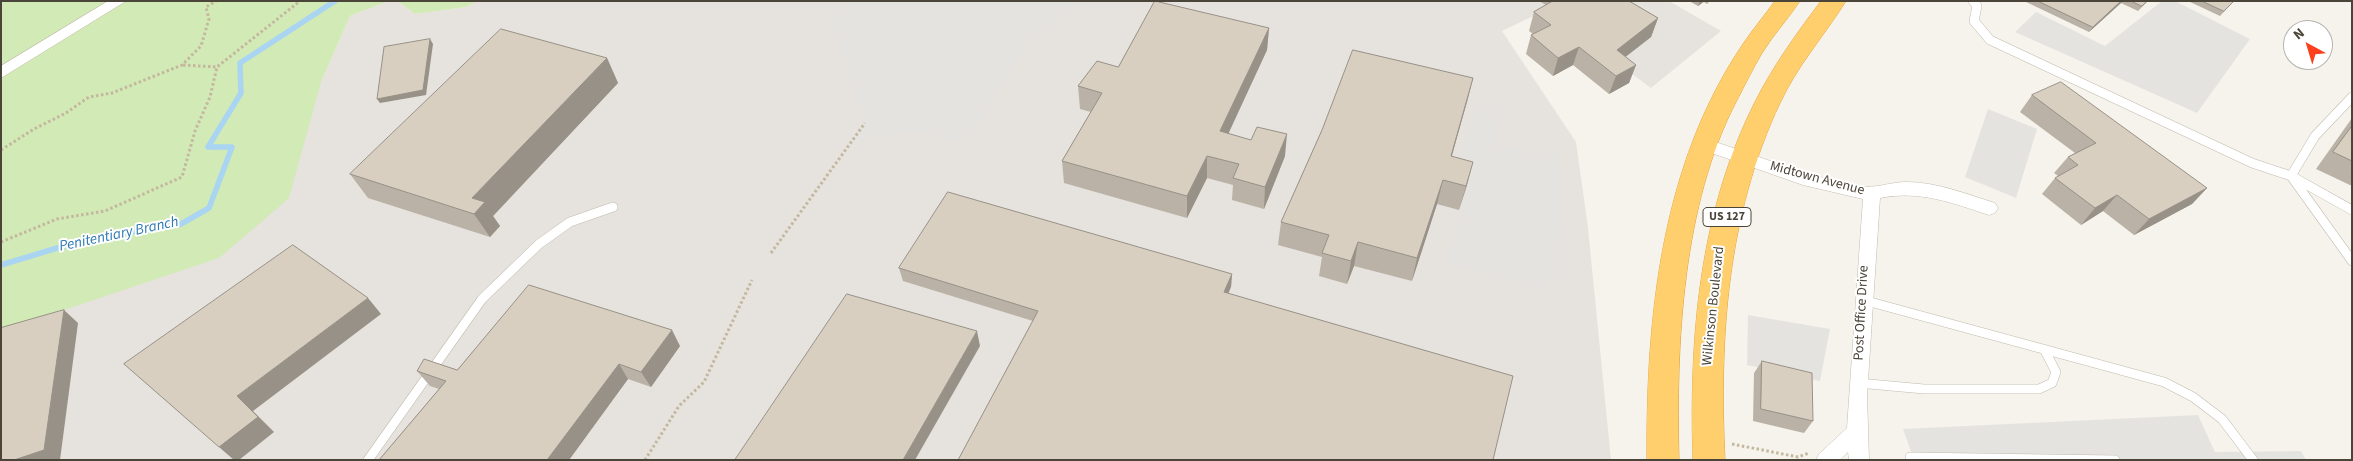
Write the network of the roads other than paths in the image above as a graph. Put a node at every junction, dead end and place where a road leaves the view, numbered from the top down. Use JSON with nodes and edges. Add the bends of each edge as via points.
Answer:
{"nodes":[{"id":1,"x":120,"y":1,"type":"edge"},
{"id":2,"x":1788,"y":1,"type":"edge"},
{"id":3,"x":1834,"y":1,"type":"edge"},
{"id":4,"x":1974,"y":1,"type":"edge"},
{"id":5,"x":1,"y":73,"type":"edge"},
{"id":6,"x":2352,"y":97,"type":"edge"},
{"id":7,"x":1706,"y":145,"type":"junction"},
{"id":8,"x":1744,"y":157,"type":"junction"},
{"id":9,"x":2291,"y":176,"type":"junction"},
{"id":10,"x":1872,"y":194,"type":"junction"},
{"id":11,"x":613,"y":207,"type":"dead end"},
{"id":12,"x":1989,"y":208,"type":"dead end"},
{"id":13,"x":2352,"y":210,"type":"edge"},
{"id":14,"x":2352,"y":261,"type":"edge"},
{"id":15,"x":1863,"y":300,"type":"junction"},
{"id":16,"x":2044,"y":350,"type":"junction"},
{"id":17,"x":1858,"y":383,"type":"junction"},
{"id":18,"x":1856,"y":432,"type":"junction"},
{"id":19,"x":1720,"y":456,"type":"edge"},
{"id":20,"x":1818,"y":456,"type":"edge"},
{"id":21,"x":1910,"y":457,"type":"dead end"},
{"id":22,"x":368,"y":460,"type":"edge"},
{"id":23,"x":1663,"y":460,"type":"edge"},
{"id":24,"x":1858,"y":460,"type":"edge"},
{"id":25,"x":2115,"y":460,"type":"edge"},
{"id":26,"x":2253,"y":460,"type":"edge"}],
"edges":[{"from":1,"to":5,"type":"street"},
{"from":2,"to":7,"type":"highway","number":"US 127","via":[[1745,62]]},
{"from":3,"to":8,"type":"highway","name":"Wilkinson Boulevard","number":"US 127","via":[[1779,79]]},
{"from":4,"to":9,"type":"lane","via":[[1977,6],[1974,21],[1990,40],[2252,163]]},
{"from":6,"to":9,"type":"lane","via":[[2315,136]]},
{"from":7,"to":8,"type":"street","name":"Midtown Avenue"},
{"from":7,"to":23,"type":"highway","number":"US 127","via":[[1686,210],[1670,284],[1663,355]]},
{"from":8,"to":10,"type":"street","name":"Midtown Avenue","via":[[1811,180]]},
{"from":8,"to":19,"type":"highway","name":"Wilkinson Boulevard","number":"US 127","via":[[1722,236],[1712,302],[1706,397]]},
{"from":9,"to":13,"type":"lane"},
{"from":9,"to":14,"type":"lane"},
{"from":10,"to":12,"type":"street","name":"Midtown Avenue","via":[[1889,189],[1922,189]]},
{"from":10,"to":15,"type":"street","name":"Post Office Drive"},
{"from":11,"to":22,"type":"lane","via":[[570,222],[539,244],[482,298]]},
{"from":15,"to":16,"type":"lane"},
{"from":15,"to":17,"type":"street","name":"Post Office Drive"},
{"from":16,"to":17,"type":"lane","via":[[2056,372],[2052,382],[2038,389],[1924,389]]},
{"from":16,"to":26,"type":"lane","via":[[2164,382],[2222,419]]},
{"from":17,"to":18,"type":"street","name":"Post Office Drive"},
{"from":18,"to":20,"type":"street"},
{"from":18,"to":24,"type":"street","name":"Post Office Drive"},
{"from":21,"to":25,"type":"lane"}]}
